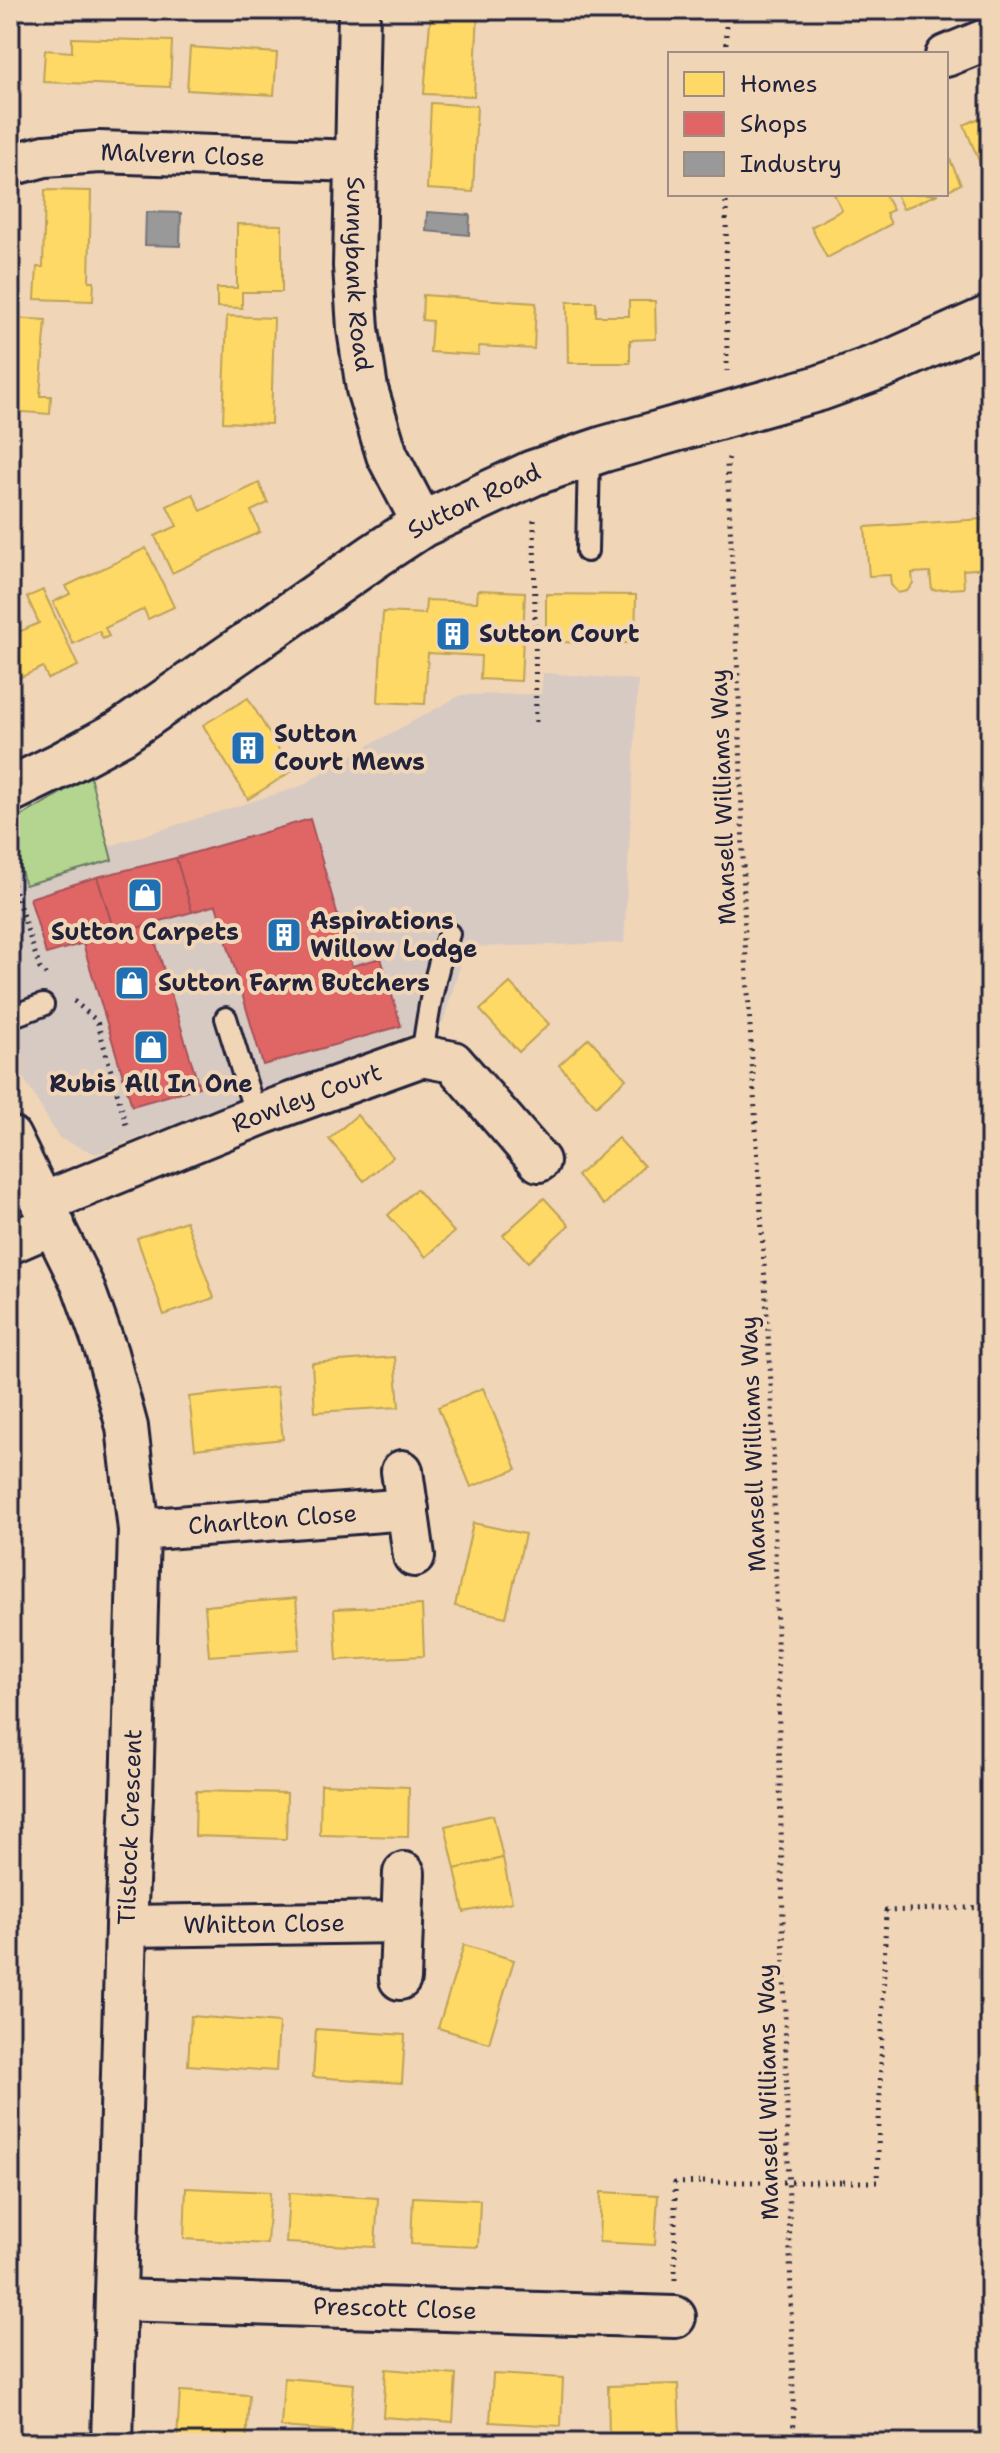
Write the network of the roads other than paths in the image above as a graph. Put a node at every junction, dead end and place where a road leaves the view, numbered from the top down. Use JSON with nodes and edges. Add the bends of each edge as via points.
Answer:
{"nodes":[{"id":1,"x":359,"y":10,"type":"edge"},
{"id":2,"x":990,"y":38,"type":"edge"},
{"id":3,"x":948,"y":55,"type":"edge"},
{"id":4,"x":356,"y":161,"type":"junction"},
{"id":5,"x":10,"y":165,"type":"edge"},
{"id":6,"x":990,"y":318,"type":"edge"},
{"id":7,"x":589,"y":455,"type":"junction"},
{"id":8,"x":423,"y":524,"type":"junction"},
{"id":9,"x":587,"y":551,"type":"dead end"},
{"id":10,"x":10,"y":790,"type":"edge"},
{"id":11,"x":449,"y":934,"type":"dead end"},
{"id":12,"x":43,"y":1005,"type":"dead end"},
{"id":13,"x":10,"y":1017,"type":"edge"},
{"id":14,"x":226,"y":1018,"type":"dead end"},
{"id":15,"x":422,"y":1056,"type":"junction"},
{"id":16,"x":256,"y":1116,"type":"junction"},
{"id":17,"x":10,"y":1137,"type":"edge"},
{"id":18,"x":539,"y":1161,"type":"dead end"},
{"id":19,"x":48,"y":1214,"type":"junction"},
{"id":20,"x":10,"y":1243,"type":"edge"},
{"id":21,"x":139,"y":1530,"type":"junction"},
{"id":22,"x":414,"y":1556,"type":"dead end"},
{"id":23,"x":404,"y":1873,"type":"dead end"},
{"id":24,"x":401,"y":1922,"type":"junction"},
{"id":25,"x":126,"y":1926,"type":"junction"},
{"id":26,"x":400,"y":1979,"type":"dead end"},
{"id":27,"x":117,"y":2300,"type":"junction"},
{"id":28,"x":675,"y":2317,"type":"road end"},
{"id":29,"x":112,"y":2443,"type":"edge"}],
"edges":[{"from":1,"to":4,"type":"street","name":"Sunnybank Road"},
{"from":2,"to":3,"type":"street"},
{"from":4,"to":5,"type":"street","name":"Malvern Close","via":[[99,152]]},
{"from":4,"to":8,"type":"street","name":"Sunnybank Road","via":[[354,266],[367,389],[387,455]]},
{"from":6,"to":7,"type":"street","name":"Sutton Road","via":[[820,388]]},
{"from":7,"to":8,"type":"street","name":"Sutton Road","via":[[533,473]]},
{"from":7,"to":9,"type":"lane"},
{"from":8,"to":10,"type":"street","name":"Sutton Road","via":[[126,741]]},
{"from":11,"to":15,"type":"lane"},
{"from":12,"to":13,"type":"lane"},
{"from":14,"to":16,"type":"lane"},
{"from":15,"to":16,"type":"street","name":"Rowley Court"},
{"from":15,"to":18,"type":"street","via":[[453,1062]]},
{"from":16,"to":19,"type":"street","name":"Rowley Court","via":[[137,1164]]},
{"from":17,"to":19,"type":"street","name":"Tilstock Crescent"},
{"from":19,"to":20,"type":"street"},
{"from":19,"to":21,"type":"street","name":"Tilstock Crescent","via":[[83,1286],[107,1353],[127,1427]]},
{"from":21,"to":22,"type":"street","name":"Charlton Close","via":[[405,1490]]},
{"from":21,"to":25,"type":"street","name":"Tilstock Crescent"},
{"from":23,"to":24,"type":"street"},
{"from":24,"to":25,"type":"street","name":"Whitton Close"},
{"from":24,"to":26,"type":"street"},
{"from":25,"to":27,"type":"street","name":"Tilstock Crescent"},
{"from":27,"to":28,"type":"street","name":"Prescott Close"},
{"from":27,"to":29,"type":"street","name":"Tilstock Crescent"}]}
